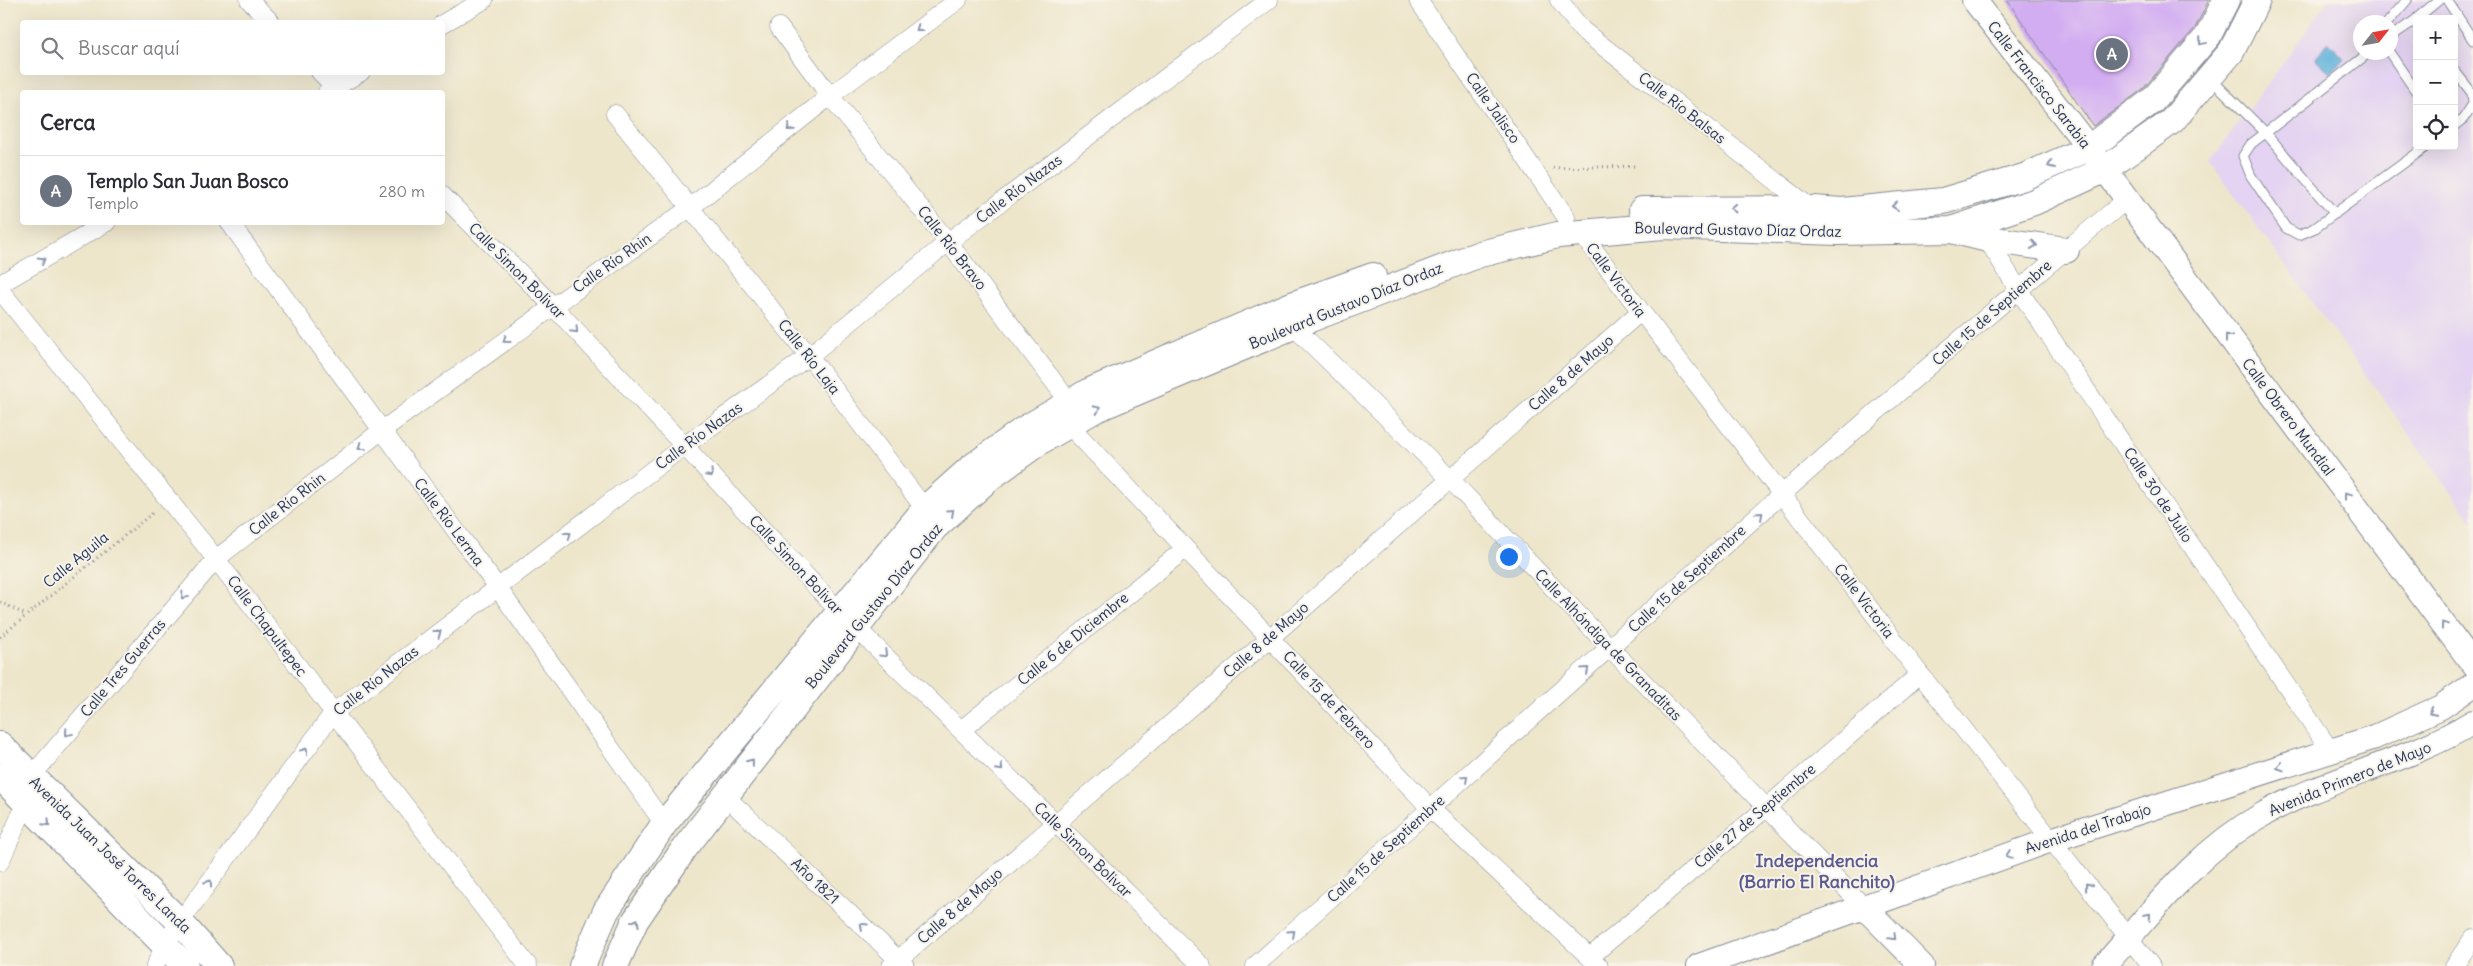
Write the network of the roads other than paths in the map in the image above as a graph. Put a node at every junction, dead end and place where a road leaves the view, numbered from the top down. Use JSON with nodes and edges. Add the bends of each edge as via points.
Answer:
{"nodes":[{"id":1,"x":249,"y":0,"type":"edge"},
{"id":2,"x":958,"y":0,"type":"edge"},
{"id":3,"x":1269,"y":0,"type":"edge"},
{"id":4,"x":1418,"y":0,"type":"edge"},
{"id":5,"x":1560,"y":0,"type":"edge"},
{"id":6,"x":1974,"y":0,"type":"edge"},
{"id":7,"x":2226,"y":0,"type":"edge"},
{"id":8,"x":2257,"y":0,"type":"edge"},
{"id":9,"x":2407,"y":0,"type":"edge"},
{"id":10,"x":2439,"y":0,"type":"edge"},
{"id":11,"x":2447,"y":0,"type":"edge"},
{"id":12,"x":476,"y":2,"type":"edge"},
{"id":13,"x":2394,"y":15,"type":"edge"},
{"id":14,"x":2422,"y":15,"type":"edge"},
{"id":15,"x":269,"y":20,"type":"edge"},
{"id":16,"x":445,"y":22,"type":"edge"},
{"id":17,"x":2413,"y":22,"type":"edge"},
{"id":18,"x":779,"y":27,"type":"dead end"},
{"id":19,"x":2398,"y":32,"type":"edge"},
{"id":20,"x":2473,"y":40,"type":"edge"},
{"id":21,"x":2360,"y":60,"type":"edge"},
{"id":22,"x":2394,"y":60,"type":"edge"},
{"id":23,"x":322,"y":75,"type":"edge"},
{"id":24,"x":357,"y":75,"type":"edge"},
{"id":25,"x":2458,"y":75,"type":"edge"},
{"id":26,"x":2209,"y":78,"type":"junction"},
{"id":27,"x":2413,"y":87,"type":"edge"},
{"id":28,"x":333,"y":90,"type":"edge"},
{"id":29,"x":335,"y":90,"type":"edge"},
{"id":30,"x":830,"y":96,"type":"junction"},
{"id":31,"x":2473,"y":104,"type":"edge"},
{"id":32,"x":615,"y":114,"type":"dead end"},
{"id":33,"x":2458,"y":123,"type":"edge"},
{"id":34,"x":2265,"y":132,"type":"junction"},
{"id":35,"x":2089,"y":148,"type":"junction"},
{"id":36,"x":2422,"y":150,"type":"edge"},
{"id":37,"x":2104,"y":170,"type":"junction"},
{"id":38,"x":445,"y":198,"type":"edge"},
{"id":39,"x":2126,"y":200,"type":"junction"},
{"id":40,"x":691,"y":207,"type":"junction"},
{"id":41,"x":1812,"y":209,"type":"junction"},
{"id":42,"x":2335,"y":214,"type":"junction"},
{"id":43,"x":102,"y":225,"type":"edge"},
{"id":44,"x":231,"y":225,"type":"edge"},
{"id":45,"x":1573,"y":225,"type":"junction"},
{"id":46,"x":1951,"y":230,"type":"junction"},
{"id":47,"x":1987,"y":239,"type":"junction"},
{"id":48,"x":948,"y":242,"type":"junction"},
{"id":49,"x":2066,"y":250,"type":"junction"},
{"id":50,"x":0,"y":284,"type":"edge"},
{"id":51,"x":2018,"y":289,"type":"junction"},
{"id":52,"x":0,"y":290,"type":"edge"},
{"id":53,"x":553,"y":306,"type":"junction"},
{"id":54,"x":1640,"y":312,"type":"junction"},
{"id":55,"x":1293,"y":326,"type":"junction"},
{"id":56,"x":809,"y":356,"type":"junction"},
{"id":57,"x":1070,"y":414,"type":"junction"},
{"id":58,"x":381,"y":431,"type":"junction"},
{"id":59,"x":684,"y":446,"type":"junction"},
{"id":60,"x":1450,"y":479,"type":"junction"},
{"id":61,"x":1782,"y":495,"type":"junction"},
{"id":62,"x":925,"y":509,"type":"junction"},
{"id":63,"x":1185,"y":549,"type":"junction"},
{"id":64,"x":216,"y":559,"type":"junction"},
{"id":65,"x":498,"y":588,"type":"junction"},
{"id":66,"x":847,"y":619,"type":"junction"},
{"id":67,"x":1270,"y":638,"type":"junction"},
{"id":68,"x":1610,"y":648,"type":"junction"},
{"id":69,"x":2473,"y":664,"type":"edge"},
{"id":70,"x":1920,"y":674,"type":"junction"},
{"id":71,"x":2473,"y":685,"type":"edge"},
{"id":72,"x":333,"y":713,"type":"junction"},
{"id":73,"x":2473,"y":722,"type":"edge"},
{"id":74,"x":962,"y":730,"type":"junction"},
{"id":75,"x":0,"y":745,"type":"edge"},
{"id":76,"x":2330,"y":750,"type":"junction"},
{"id":77,"x":0,"y":776,"type":"edge"},
{"id":78,"x":31,"y":777,"type":"junction"},
{"id":79,"x":724,"y":795,"type":"junction"},
{"id":80,"x":26,"y":803,"type":"junction"},
{"id":81,"x":1431,"y":808,"type":"junction"},
{"id":82,"x":1766,"y":808,"type":"junction"},
{"id":83,"x":1056,"y":823,"type":"junction"},
{"id":84,"x":664,"y":824,"type":"junction"},
{"id":85,"x":2051,"y":840,"type":"junction"},
{"id":86,"x":0,"y":862,"type":"edge"},
{"id":87,"x":1864,"y":907,"type":"junction"},
{"id":88,"x":180,"y":922,"type":"junction"},
{"id":89,"x":2129,"y":938,"type":"junction"},
{"id":90,"x":2473,"y":938,"type":"edge"},
{"id":91,"x":160,"y":955,"type":"edge"},
{"id":92,"x":1594,"y":961,"type":"edge"},
{"id":93,"x":898,"y":964,"type":"edge"},
{"id":94,"x":186,"y":966,"type":"edge"},
{"id":95,"x":219,"y":966,"type":"edge"},
{"id":96,"x":528,"y":966,"type":"edge"},
{"id":97,"x":582,"y":966,"type":"edge"},
{"id":98,"x":615,"y":966,"type":"edge"},
{"id":99,"x":1202,"y":966,"type":"edge"},
{"id":100,"x":1256,"y":966,"type":"edge"},
{"id":101,"x":1699,"y":966,"type":"edge"},
{"id":102,"x":1922,"y":966,"type":"edge"},
{"id":103,"x":2104,"y":966,"type":"edge"},
{"id":104,"x":2151,"y":966,"type":"edge"},
{"id":105,"x":2454,"y":966,"type":"edge"}],
"edges":[{"from":1,"to":15,"type":"street"},
{"from":2,"to":30,"type":"street","name":"Calle Río Rhin","one_way":true},
{"from":3,"to":48,"type":"street","name":"Calle Río Nazas"},
{"from":4,"to":45,"type":"street","name":"Calle Jalisco"},
{"from":5,"to":41,"type":"street","name":"Calle Río Balsas","via":[[1582,30]]},
{"from":6,"to":35,"type":"street","name":"Calle Francisco Sarabia"},
{"from":7,"to":35,"type":"main road","name":"Boulevard Gustavo Díaz Ordaz","one_way":true,"via":[[2208,36],[2153,100]]},
{"from":8,"to":26,"type":"main road","name":"Boulevard Gustavo Díaz Ordaz","via":[[2231,52]]},
{"from":9,"to":13,"type":"lane"},
{"from":10,"to":14,"type":"lane"},
{"from":11,"to":20,"type":"lane"},
{"from":12,"to":16,"type":"street"},
{"from":17,"to":19,"type":"lane"},
{"from":18,"to":30,"type":"street","name":"Calle Río Bravo"},
{"from":21,"to":34,"type":"lane"},
{"from":22,"to":27,"type":"lane"},
{"from":23,"to":28,"type":"street"},
{"from":24,"to":29,"type":"street"},
{"from":25,"to":31,"type":"lane","via":[[2472,93]]},
{"from":26,"to":34,"type":"lane"},
{"from":26,"to":37,"type":"main road","name":"Boulevard Gustavo Díaz Ordaz","via":[[2172,121]]},
{"from":30,"to":40,"type":"street","name":"Calle Río Rhin","one_way":true},
{"from":30,"to":48,"type":"street","name":"Calle Río Bravo"},
{"from":31,"to":33,"type":"lane"},
{"from":32,"to":40,"type":"street","name":"Calle Río Laja"},
{"from":34,"to":42,"type":"lane"},
{"from":34,"to":42,"type":"lane","via":[[2243,156],[2251,176],[2286,228],[2299,234],[2315,228]]},
{"from":35,"to":37,"type":"street","name":"Calle Francisco Sarabia"},
{"from":35,"to":41,"type":"main road","name":"Boulevard Gustavo Díaz Ordaz","one_way":true,"via":[[2024,177],[1944,201],[1842,211]]},
{"from":36,"to":42,"type":"lane"},
{"from":37,"to":39,"type":"street","name":"Calle Obrero Mundial"},
{"from":37,"to":46,"type":"main road","name":"Boulevard Gustavo Díaz Ordaz","via":[[2034,202]]},
{"from":38,"to":53,"type":"street","name":"Calle Simon Bolivar"},
{"from":39,"to":49,"type":"street","name":"Calle 15 de Septiembre"},
{"from":69,"to":39,"type":"street","name":"Calle Obrero Mundial","one_way":true},
{"from":40,"to":53,"type":"street","name":"Calle Río Rhin"},
{"from":40,"to":56,"type":"street","name":"Calle Río Laja"},
{"from":41,"to":45,"type":"main road","name":"Boulevard Gustavo Díaz Ordaz","one_way":true,"via":[[1658,208]]},
{"from":50,"to":43,"type":"street","one_way":true},
{"from":44,"to":58,"type":"street","name":"Calle Río Lerma"},
{"from":45,"to":46,"type":"main road","name":"Boulevard Gustavo Díaz Ordaz","via":[[1838,232]]},
{"from":45,"to":54,"type":"street","name":"Calle Victoria"},
{"from":45,"to":55,"type":"main road","name":"Boulevard Gustavo Díaz Ordaz","via":[[1480,254]]},
{"from":45,"to":57,"type":"main road","name":"Boulevard Gustavo Díaz Ordaz","via":[[1460,244],[1292,305],[1088,392]]},
{"from":46,"to":47,"type":"main road"},
{"from":47,"to":49,"type":"main road","one_way":true},
{"from":47,"to":51,"type":"street","name":"Calle 30 de Julio"},
{"from":48,"to":56,"type":"street","name":"Calle Río Nazas"},
{"from":48,"to":57,"type":"street","name":"Calle Río Bravo"},
{"from":49,"to":51,"type":"street","name":"Calle 15 de Septiembre"},
{"from":51,"to":61,"type":"street","name":"Calle 15 de Septiembre"},
{"from":51,"to":76,"type":"street","name":"Calle 30 de Julio"},
{"from":52,"to":64,"type":"street","name":"Calle Chapultepec"},
{"from":53,"to":58,"type":"street","name":"Calle Río Rhin","one_way":true},
{"from":53,"to":59,"type":"street","name":"Calle Simon Bolivar","one_way":true},
{"from":54,"to":60,"type":"street","name":"Calle 8 de Mayo"},
{"from":54,"to":61,"type":"street","name":"Calle Victoria"},
{"from":57,"to":55,"type":"main road","name":"Boulevard Gustavo Díaz Ordaz","one_way":true,"via":[[1096,409]]},
{"from":55,"to":60,"type":"street","name":"Calle Alhóndiga de Granaditas"},
{"from":56,"to":59,"type":"street","name":"Calle Río Nazas"},
{"from":56,"to":62,"type":"street","name":"Calle Río Laja"},
{"from":57,"to":62,"type":"main road","name":"Boulevard Gustavo Díaz Ordaz","via":[[1023,430],[972,467]]},
{"from":57,"to":63,"type":"street","name":"Calle 15 de Febrero"},
{"from":66,"to":57,"type":"main road","name":"Boulevard Gustavo Díaz Ordaz","one_way":true,"via":[[935,527],[988,479],[1039,442]]},
{"from":58,"to":64,"type":"street","name":"Calle Río Rhin","one_way":true},
{"from":58,"to":65,"type":"street","name":"Calle Río Lerma"},
{"from":65,"to":59,"type":"street","name":"Calle Río Nazas","one_way":true},
{"from":59,"to":66,"type":"street","name":"Calle Simon Bolivar","one_way":true},
{"from":60,"to":67,"type":"street","name":"Calle 8 de Mayo"},
{"from":60,"to":68,"type":"street","name":"Calle Alhóndiga de Granaditas"},
{"from":68,"to":61,"type":"street","name":"Calle 15 de Septiembre","one_way":true},
{"from":61,"to":70,"type":"street","name":"Calle Victoria"},
{"from":62,"to":66,"type":"main road","name":"Boulevard Gustavo Díaz Ordaz"},
{"from":63,"to":67,"type":"street","name":"Calle 15 de Febrero"},
{"from":63,"to":74,"type":"street","name":"Calle 6 de Diciembre"},
{"from":64,"to":72,"type":"street","name":"Calle Chapultepec"},
{"from":64,"to":78,"type":"street","name":"Calle Tres Guerras","one_way":true},
{"from":72,"to":65,"type":"street","name":"Calle Río Nazas","one_way":true},
{"from":65,"to":84,"type":"street","name":"Calle Río Lerma"},
{"from":66,"to":74,"type":"street","name":"Calle Simon Bolivar","one_way":true},
{"from":79,"to":66,"type":"main road","name":"Boulevard Gustavo Díaz Ordaz","one_way":true},
{"from":66,"to":84,"type":"main road","name":"Boulevard Gustavo Díaz Ordaz"},
{"from":67,"to":81,"type":"street","name":"Calle 15 de Febrero"},
{"from":67,"to":83,"type":"street","name":"Calle 8 de Mayo"},
{"from":81,"to":68,"type":"street","name":"Calle 15 de Septiembre","one_way":true},
{"from":68,"to":82,"type":"street","name":"Calle Alhóndiga de Granaditas"},
{"from":70,"to":82,"type":"street","name":"Calle 27 de Septiembre"},
{"from":70,"to":85,"type":"street","name":"Calle Victoria"},
{"from":71,"to":76,"type":"street","name":"Avenida del Trabajo","one_way":true,"via":[[2413,722]]},
{"from":88,"to":72,"type":"street","name":"Calle Río Nazas","one_way":true},
{"from":72,"to":96,"type":"street","name":"Calle Chapultepec"},
{"from":89,"to":73,"type":"street","name":"Avenida Primero de Mayo","one_way":true,"via":[[2196,863],[2231,834],[2264,814],[2345,778],[2438,743]]},
{"from":74,"to":83,"type":"street","name":"Calle Simon Bolivar","one_way":true},
{"from":75,"to":78,"type":"main road","name":"Avenida Juan José Torres Landa"},
{"from":76,"to":85,"type":"street","name":"Avenida del Trabajo","one_way":true},
{"from":77,"to":80,"type":"main road","name":"Avenida Juan José Torres Landa"},
{"from":78,"to":88,"type":"main road","name":"Avenida Juan José Torres Landa"},
{"from":93,"to":79,"type":"street","name":"Año 1821","one_way":true},
{"from":98,"to":79,"type":"main road","name":"Boulevard Gustavo Díaz Ordaz","one_way":true,"via":[[635,921]]},
{"from":80,"to":86,"type":"street"},
{"from":80,"to":91,"type":"main road","name":"Avenida Juan José Torres Landa","one_way":true},
{"from":81,"to":92,"type":"street","name":"Calle 15 de Febrero"},
{"from":100,"to":81,"type":"street","name":"Calle 15 de Septiembre","one_way":true},
{"from":82,"to":87,"type":"street","name":"Calle Alhóndiga de Granaditas"},
{"from":82,"to":92,"type":"street","name":"Calle 27 de Septiembre"},
{"from":83,"to":93,"type":"street","name":"Calle 8 de Mayo"},
{"from":83,"to":99,"type":"street","name":"Calle Simon Bolivar"},
{"from":84,"to":97,"type":"main road","name":"Boulevard Gustavo Díaz Ordaz","via":[[606,911]]},
{"from":85,"to":87,"type":"street","name":"Avenida del Trabajo","one_way":true},
{"from":89,"to":85,"type":"street","name":"Calle Victoria","one_way":true},
{"from":87,"to":101,"type":"street","name":"Avenida del Trabajo"},
{"from":87,"to":102,"type":"street","name":"Calle Alhóndiga de Granaditas","one_way":true},
{"from":88,"to":91,"type":"street","name":"Calle Río Nazas"},
{"from":88,"to":95,"type":"main road","name":"Avenida Juan José Torres Landa"},
{"from":89,"to":103,"type":"street","name":"Avenida Primero de Mayo"},
{"from":89,"to":104,"type":"street","name":"Calle Victoria"},
{"from":90,"to":105,"type":"street"},
{"from":91,"to":94,"type":"main road","name":"Avenida Juan José Torres Landa"}]}
